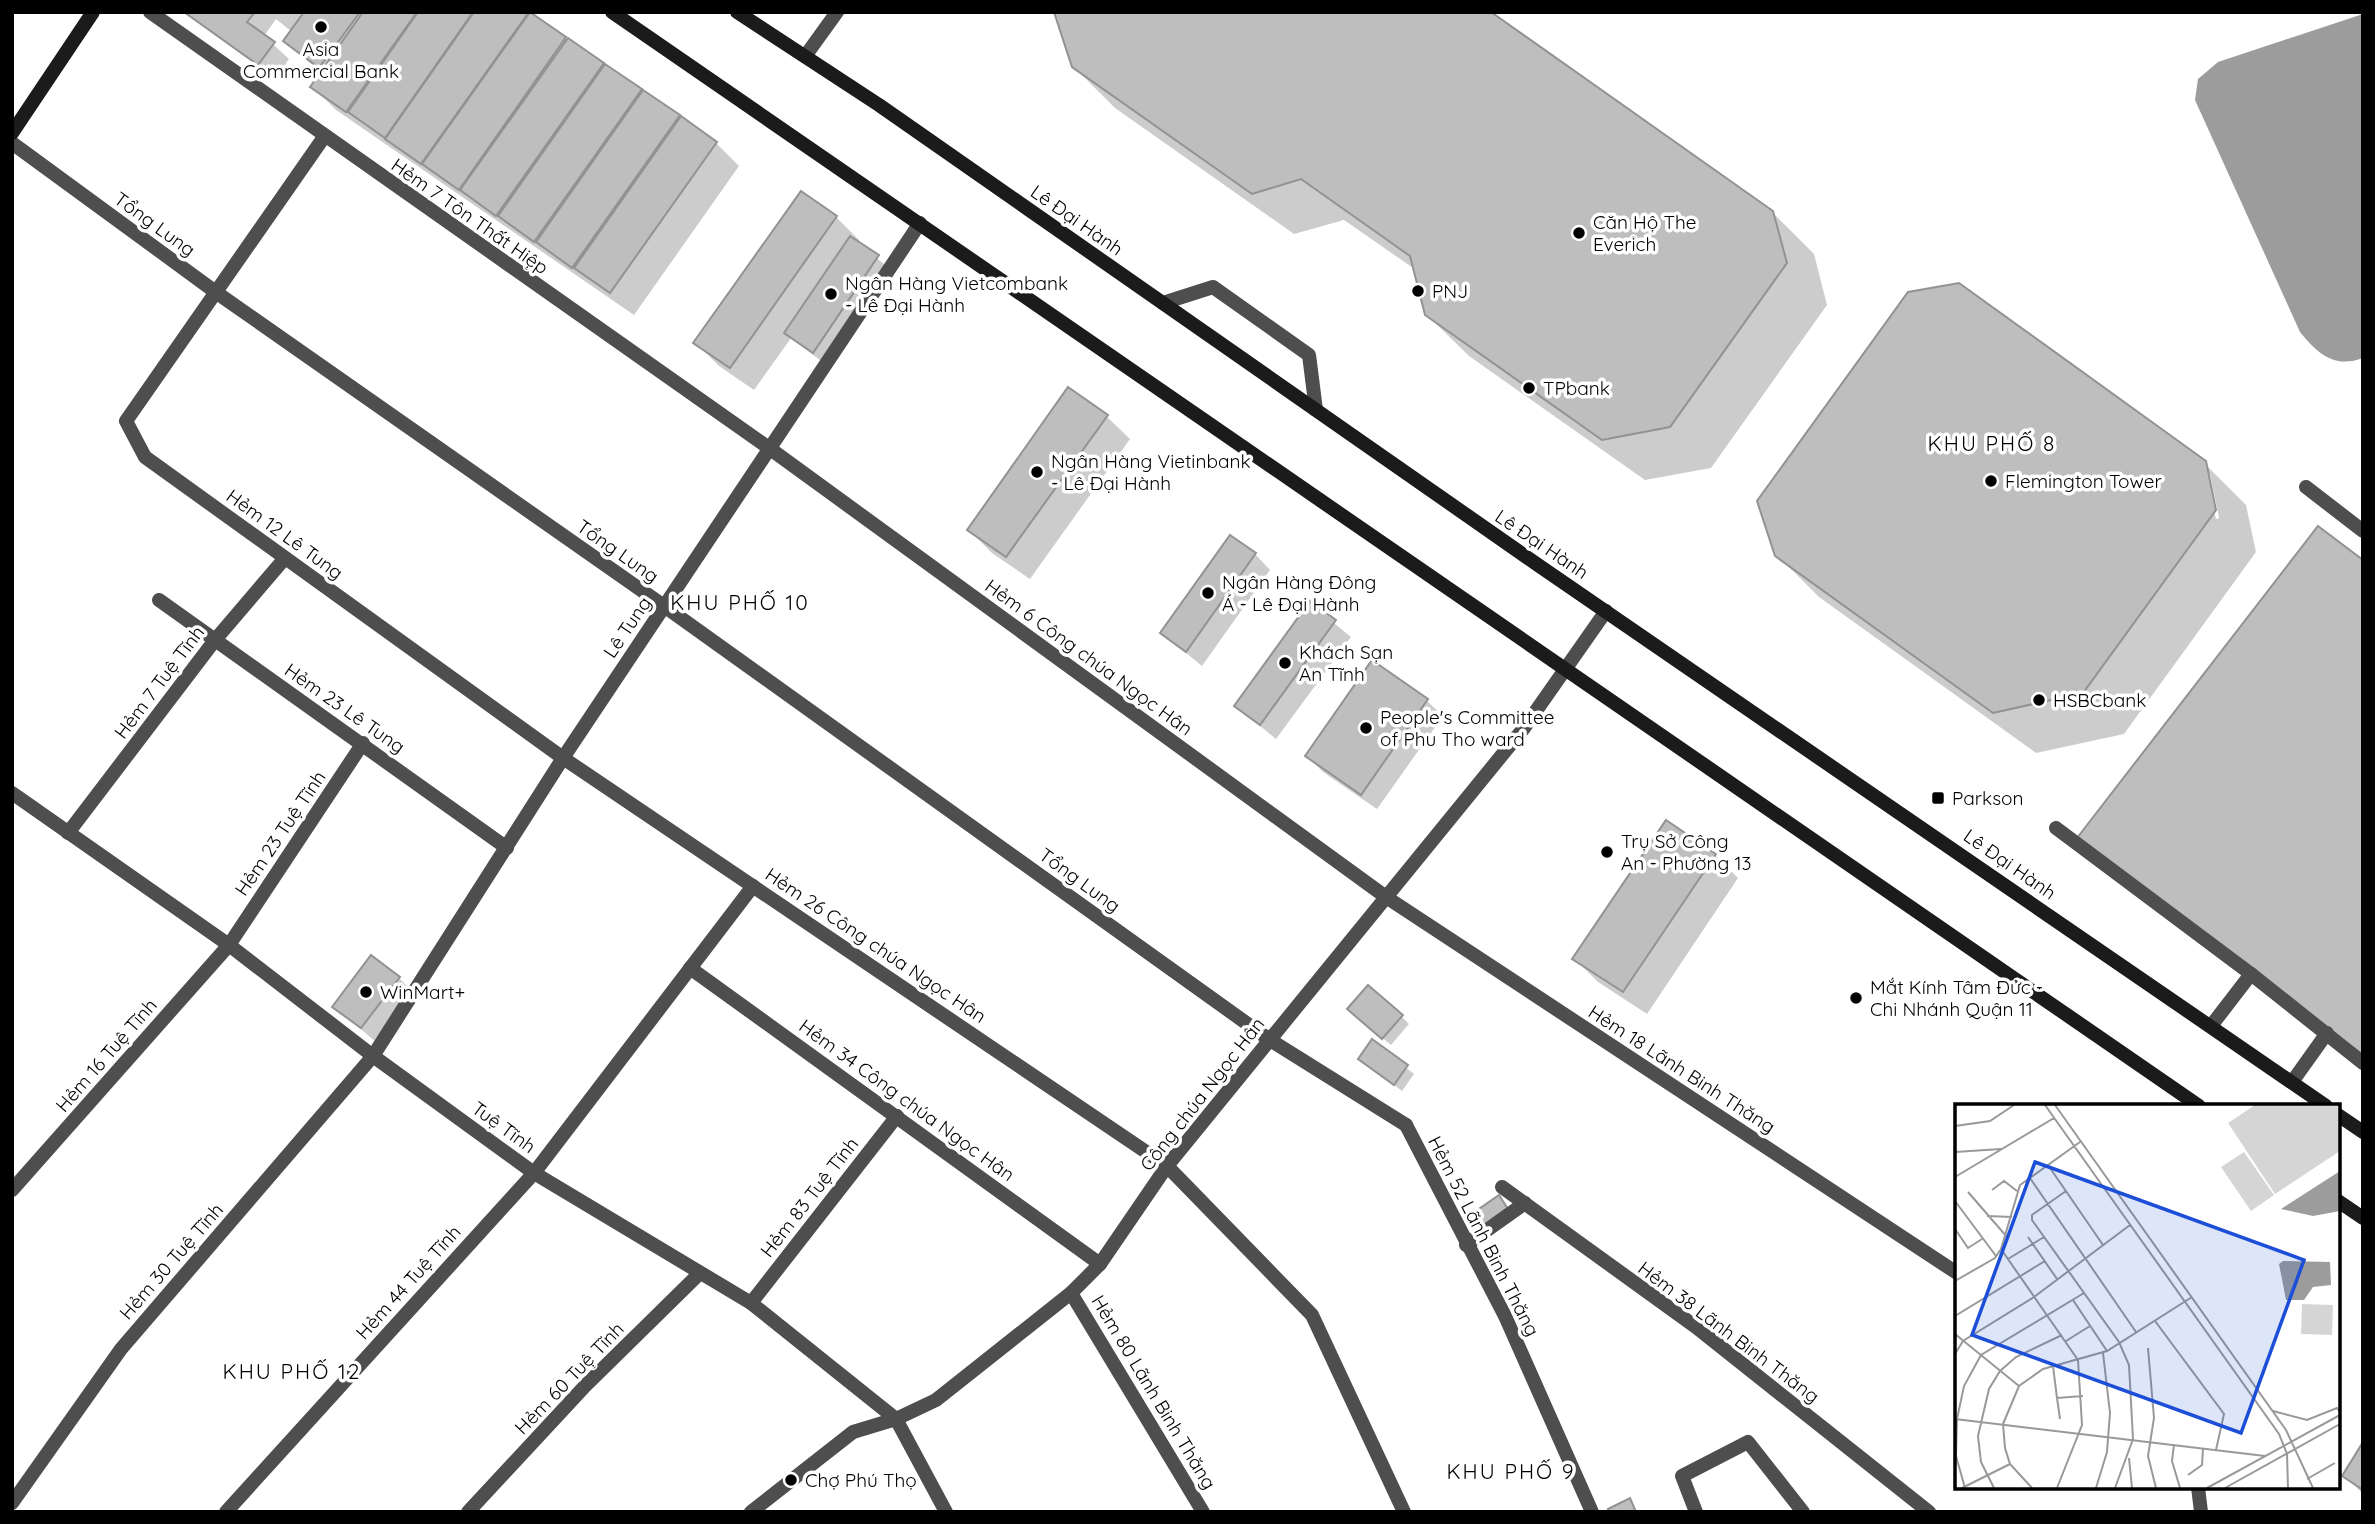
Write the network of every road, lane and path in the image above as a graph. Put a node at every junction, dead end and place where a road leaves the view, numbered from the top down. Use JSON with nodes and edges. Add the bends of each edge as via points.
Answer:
{"nodes":[{"id":1,"x":93,"y":12,"type":"edge"},
{"id":2,"x":150,"y":12,"type":"edge"},
{"id":3,"x":612,"y":12,"type":"edge"},
{"id":4,"x":737,"y":12,"type":"edge"},
{"id":5,"x":837,"y":12,"type":"edge"},
{"id":6,"x":806,"y":55,"type":"junction"},
{"id":7,"x":12,"y":133,"type":"edge"},
{"id":8,"x":324,"y":137,"type":"junction"},
{"id":9,"x":12,"y":143,"type":"edge"},
{"id":10,"x":920,"y":223,"type":"junction"},
{"id":11,"x":217,"y":293,"type":"junction"},
{"id":12,"x":1163,"y":303,"type":"junction"},
{"id":13,"x":1316,"y":410,"type":"junction"},
{"id":14,"x":769,"y":448,"type":"junction"},
{"id":15,"x":2306,"y":487,"type":"dead end"},
{"id":16,"x":2363,"y":531,"type":"edge"},
{"id":17,"x":285,"y":558,"type":"junction"},
{"id":18,"x":159,"y":600,"type":"dead end"},
{"id":19,"x":664,"y":606,"type":"junction"},
{"id":20,"x":1606,"y":611,"type":"junction"},
{"id":21,"x":215,"y":640,"type":"junction"},
{"id":22,"x":1565,"y":671,"type":"junction"},
{"id":23,"x":363,"y":743,"type":"junction"},
{"id":24,"x":563,"y":758,"type":"junction"},
{"id":25,"x":12,"y":793,"type":"edge"},
{"id":26,"x":2056,"y":828,"type":"dead end"},
{"id":27,"x":68,"y":833,"type":"junction"},
{"id":28,"x":507,"y":848,"type":"junction"},
{"id":29,"x":753,"y":886,"type":"junction"},
{"id":30,"x":1386,"y":897,"type":"junction"},
{"id":31,"x":229,"y":945,"type":"junction"},
{"id":32,"x":690,"y":968,"type":"junction"},
{"id":33,"x":2251,"y":974,"type":"junction"},
{"id":34,"x":2211,"y":1026,"type":"junction"},
{"id":35,"x":2327,"y":1033,"type":"junction"},
{"id":36,"x":1270,"y":1040,"type":"junction"},
{"id":37,"x":373,"y":1056,"type":"junction"},
{"id":38,"x":2363,"y":1063,"type":"edge"},
{"id":39,"x":2292,"y":1082,"type":"junction"},
{"id":40,"x":2196,"y":1104,"type":"edge"},
{"id":41,"x":2323,"y":1104,"type":"edge"},
{"id":42,"x":897,"y":1116,"type":"junction"},
{"id":43,"x":2340,"y":1116,"type":"edge"},
{"id":44,"x":2362,"y":1130,"type":"edge"},
{"id":45,"x":1167,"y":1167,"type":"junction"},
{"id":46,"x":534,"y":1173,"type":"junction"},
{"id":47,"x":1502,"y":1187,"type":"dead end"},
{"id":48,"x":12,"y":1190,"type":"edge"},
{"id":49,"x":2340,"y":1202,"type":"edge"},
{"id":50,"x":1525,"y":1203,"type":"junction"},
{"id":51,"x":2363,"y":1218,"type":"edge"},
{"id":52,"x":1466,"y":1245,"type":"junction"},
{"id":53,"x":1100,"y":1264,"type":"junction"},
{"id":54,"x":1955,"y":1272,"type":"edge"},
{"id":55,"x":699,"y":1273,"type":"junction"},
{"id":56,"x":1071,"y":1293,"type":"junction"},
{"id":57,"x":751,"y":1303,"type":"junction"},
{"id":58,"x":896,"y":1419,"type":"junction"},
{"id":59,"x":2198,"y":1489,"type":"edge"},
{"id":60,"x":12,"y":1503,"type":"edge"},
{"id":61,"x":226,"y":1512,"type":"edge"},
{"id":62,"x":468,"y":1512,"type":"edge"},
{"id":63,"x":751,"y":1512,"type":"edge"},
{"id":64,"x":946,"y":1512,"type":"edge"},
{"id":65,"x":1203,"y":1512,"type":"edge"},
{"id":66,"x":1404,"y":1512,"type":"edge"},
{"id":67,"x":1592,"y":1512,"type":"edge"},
{"id":68,"x":1696,"y":1512,"type":"edge"},
{"id":69,"x":1803,"y":1512,"type":"edge"},
{"id":70,"x":1929,"y":1512,"type":"edge"},
{"id":71,"x":2201,"y":1512,"type":"edge"}],
"edges":[{"from":1,"to":7,"type":"main road"},
{"from":2,"to":8,"type":"street","name":"Hẻm 7 Tôn Thất Hiệp"},
{"from":3,"to":10,"type":"main road"},
{"from":4,"to":6,"type":"main road","name":"Lê Đại Hành"},
{"from":5,"to":6,"type":"street"},
{"from":6,"to":12,"type":"main road","name":"Lê Đại Hành"},
{"from":8,"to":11,"type":"street"},
{"from":8,"to":14,"type":"street","name":"Hẻm 7 Tôn Thất Hiệp"},
{"from":9,"to":11,"type":"street","name":"Tổng Lung"},
{"from":10,"to":14,"type":"street","name":"Lê Tung"},
{"from":10,"to":22,"type":"main road"},
{"from":11,"to":17,"type":"street","name":"Hẻm 12 Lê Tung","via":[[127,421],[145,457]]},
{"from":11,"to":19,"type":"street","name":"Tổng Lung"},
{"from":12,"to":13,"type":"main road","name":"Lê Đại Hành"},
{"from":12,"to":13,"type":"street","via":[[1213,286],[1310,355]]},
{"from":13,"to":20,"type":"main road","name":"Lê Đại Hành"},
{"from":14,"to":19,"type":"street","name":"Lê Tung"},
{"from":14,"to":30,"type":"street","name":"Hẻm 6 Công chúa Ngọc Hân"},
{"from":15,"to":16,"type":"street"},
{"from":17,"to":21,"type":"street","name":"Hẻm 7 Tuệ Tĩnh"},
{"from":17,"to":24,"type":"street","name":"Hẻm 12 Lê Tung"},
{"from":18,"to":21,"type":"street","name":"Hẻm 23 Lê Tung"},
{"from":19,"to":24,"type":"street","name":"Lê Tung"},
{"from":19,"to":36,"type":"street","name":"Tổng Lung"},
{"from":20,"to":22,"type":"street","name":"Công chúa Ngọc Hân"},
{"from":20,"to":34,"type":"main road","name":"Lê Đại Hành"},
{"from":21,"to":23,"type":"street","name":"Hẻm 23 Lê Tung"},
{"from":21,"to":27,"type":"street","name":"Hẻm 7 Tuệ Tĩnh"},
{"from":22,"to":30,"type":"street","name":"Công chúa Ngọc Hân","via":[[1524,729]]},
{"from":22,"to":40,"type":"main road"},
{"from":23,"to":28,"type":"street","name":"Hẻm 23 Lê Tung"},
{"from":23,"to":31,"type":"street","name":"Hẻm 23 Tuệ Tĩnh"},
{"from":24,"to":28,"type":"street","name":"Lê Tung"},
{"from":24,"to":29,"type":"street","name":"Hẻm 26 Công chúa Ngọc Hân"},
{"from":25,"to":27,"type":"street","name":"Tuệ Tĩnh"},
{"from":26,"to":33,"type":"street"},
{"from":27,"to":31,"type":"street","name":"Tuệ Tĩnh"},
{"from":28,"to":37,"type":"street","name":"Lê Tung"},
{"from":29,"to":32,"type":"street","name":"Hẻm 44 Tuệ Tĩnh"},
{"from":29,"to":45,"type":"street","name":"Hẻm 26 Công chúa Ngọc Hân"},
{"from":30,"to":36,"type":"street","name":"Công chúa Ngọc Hân"},
{"from":30,"to":54,"type":"street","name":"Hẻm 18 Lãnh Binh Thăng"},
{"from":31,"to":37,"type":"street","name":"Tuệ Tĩnh"},
{"from":31,"to":48,"type":"street","name":"Hẻm 16 Tuệ Tĩnh"},
{"from":32,"to":42,"type":"street","name":"Hẻm 34 Công chúa Ngọc Hân"},
{"from":32,"to":46,"type":"street","name":"Hẻm 44 Tuệ Tĩnh"},
{"from":33,"to":34,"type":"street"},
{"from":33,"to":35,"type":"street"},
{"from":34,"to":39,"type":"main road","name":"Lê Đại Hành"},
{"from":35,"to":38,"type":"street"},
{"from":35,"to":39,"type":"street"},
{"from":36,"to":45,"type":"street","name":"Công chúa Ngọc Hân"},
{"from":36,"to":52,"type":"street","name":"Hẻm 52 Lãnh Binh Thăng","via":[[1406,1125]]},
{"from":37,"to":46,"type":"street","name":"Tuệ Tĩnh"},
{"from":37,"to":60,"type":"street","name":"Hẻm 30 Tuệ Tĩnh","via":[[121,1349]]},
{"from":39,"to":41,"type":"main road","name":"Lê Đại Hành"},
{"from":42,"to":53,"type":"street","name":"Hẻm 34 Công chúa Ngọc Hân"},
{"from":42,"to":57,"type":"street","name":"Hẻm 83 Tuệ Tĩnh"},
{"from":43,"to":44,"type":"main road"},
{"from":45,"to":53,"type":"street","name":"Công chúa Ngọc Hân"},
{"from":45,"to":66,"type":"street","name":"Hẻm 26 Công chúa Ngọc Hân","via":[[1312,1315]]},
{"from":46,"to":55,"type":"street","name":"Tuệ Tĩnh"},
{"from":46,"to":61,"type":"street","name":"Hẻm 44 Tuệ Tĩnh"},
{"from":47,"to":50,"type":"street","name":"Hẻm 38 Lãnh Binh Thăng"},
{"from":49,"to":51,"type":"main road"},
{"from":50,"to":52,"type":"street"},
{"from":50,"to":70,"type":"street","name":"Hẻm 38 Lãnh Binh Thăng","via":[[1696,1328]]},
{"from":52,"to":67,"type":"street","name":"Hẻm 52 Lãnh Binh Thăng","via":[[1505,1316]]},
{"from":53,"to":56,"type":"street","name":"Công chúa Ngọc Hân"},
{"from":55,"to":57,"type":"street","name":"Tuệ Tĩnh"},
{"from":55,"to":62,"type":"street","name":"Hẻm 60 Tuệ Tĩnh"},
{"from":56,"to":58,"type":"street","name":"Công chúa Ngọc Hân","via":[[936,1400]]},
{"from":56,"to":65,"type":"street","name":"Hẻm 80 Lãnh Binh Thăng"},
{"from":57,"to":58,"type":"street","name":"Tuệ Tĩnh"},
{"from":58,"to":63,"type":"street","name":"Công chúa Ngọc Hân","via":[[853,1432]]},
{"from":58,"to":64,"type":"street","name":"Tuệ Tĩnh"},
{"from":59,"to":71,"type":"street"},
{"from":68,"to":69,"type":"street","via":[[1682,1476],[1748,1442]]}]}
